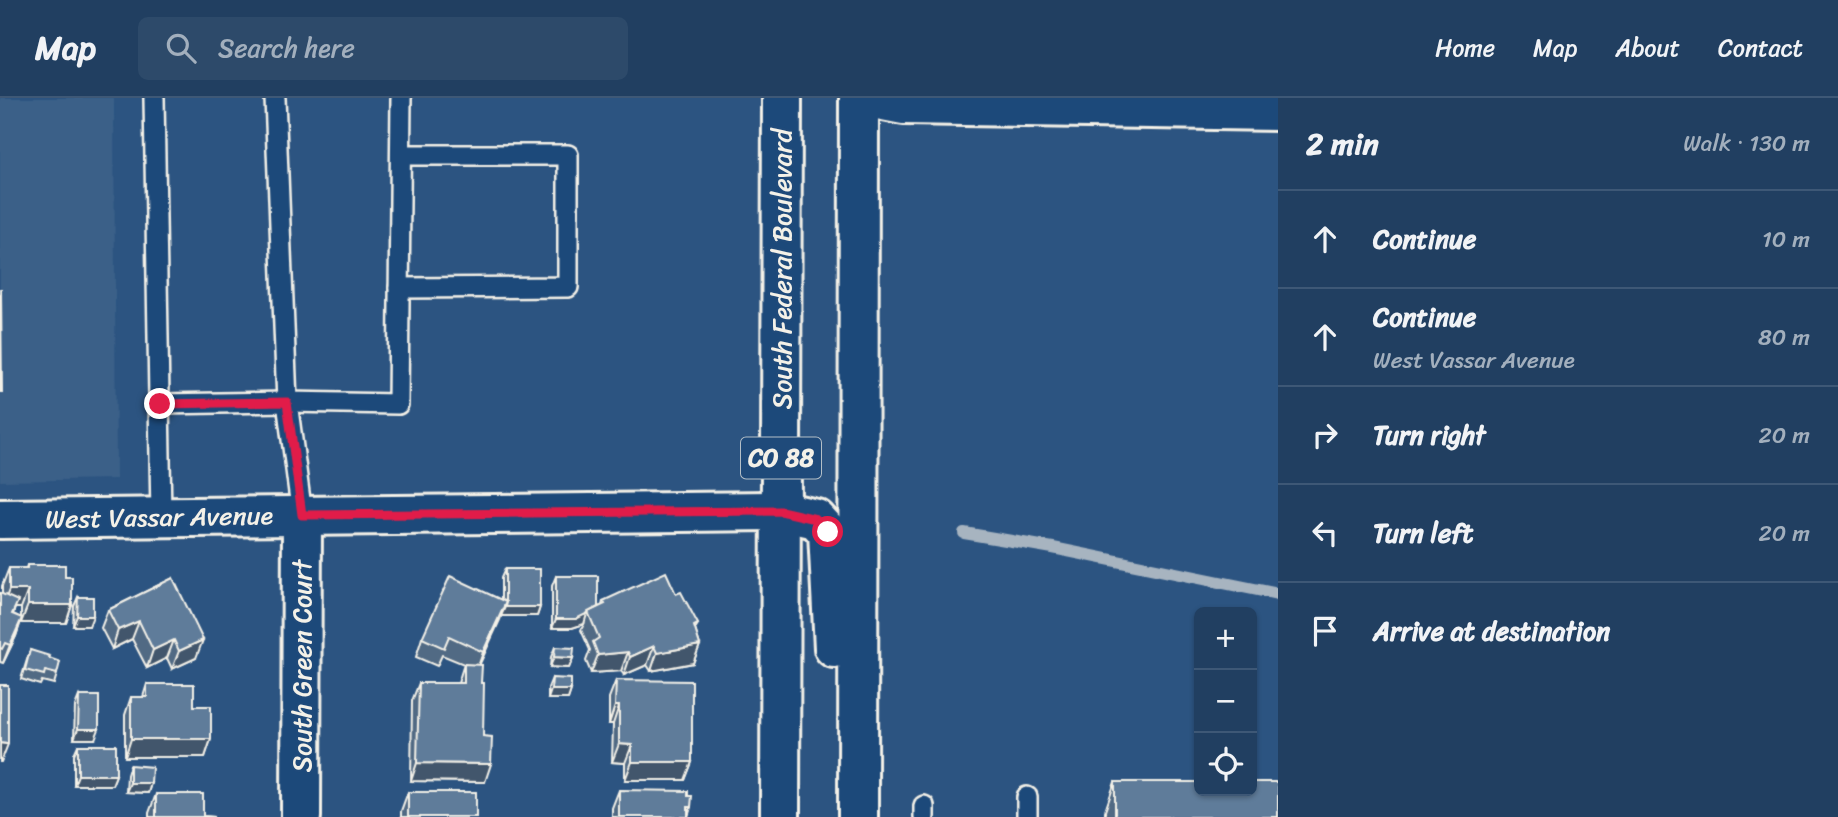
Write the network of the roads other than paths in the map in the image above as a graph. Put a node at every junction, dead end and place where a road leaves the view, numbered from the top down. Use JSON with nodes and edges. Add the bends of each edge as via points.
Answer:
{"nodes":[{"id":1,"x":154,"y":98,"type":"edge"},
{"id":2,"x":275,"y":98,"type":"edge"},
{"id":3,"x":401,"y":98,"type":"edge"},
{"id":4,"x":782,"y":98,"type":"edge"},
{"id":5,"x":859,"y":98,"type":"edge"},
{"id":6,"x":868,"y":98,"type":"edge"},
{"id":7,"x":1000,"y":102,"type":"edge"},
{"id":8,"x":1278,"y":111,"type":"edge"},
{"id":9,"x":401,"y":155,"type":"junction"},
{"id":10,"x":399,"y":288,"type":"junction"},
{"id":11,"x":287,"y":402,"type":"junction"},
{"id":12,"x":160,"y":404,"type":"junction"},
{"id":13,"x":781,"y":511,"type":"junction"},
{"id":14,"x":302,"y":515,"type":"junction"},
{"id":15,"x":161,"y":517,"type":"junction"},
{"id":16,"x":0,"y":519,"type":"edge"},
{"id":17,"x":301,"y":817,"type":"edge"},
{"id":18,"x":780,"y":817,"type":"edge"},
{"id":19,"x":847,"y":817,"type":"edge"},
{"id":20,"x":858,"y":817,"type":"edge"}],
"edges":[{"from":1,"to":12,"type":"lane"},
{"from":2,"to":11,"type":"lane"},
{"from":3,"to":9,"type":"lane"},
{"from":4,"to":13,"type":"main road","name":"South Federal Boulevard","number":"CO 88"},
{"from":5,"to":20,"type":"main road","number":"CO 88"},
{"from":6,"to":7,"type":"main road","via":[[905,104]]},
{"from":7,"to":8,"type":"main road"},
{"from":9,"to":10,"type":"lane"},
{"from":9,"to":10,"type":"lane","via":[[568,155],[568,287]]},
{"from":10,"to":11,"type":"lane","via":[[398,404]]},
{"from":11,"to":12,"type":"lane"},
{"from":11,"to":14,"type":"lane"},
{"from":12,"to":15,"type":"lane"},
{"from":13,"to":14,"type":"main road","name":"West Vassar Avenue"},
{"from":13,"to":18,"type":"main road","name":"South Federal Boulevard","number":"CO 88"},
{"from":13,"to":19,"type":"main road","name":"West Vassar Avenue","via":[[816,519],[828,532],[840,776]]},
{"from":14,"to":15,"type":"main road","name":"West Vassar Avenue"},
{"from":14,"to":17,"type":"main road","name":"South Green Court"},
{"from":15,"to":16,"type":"main road","name":"West Vassar Avenue"}]}
